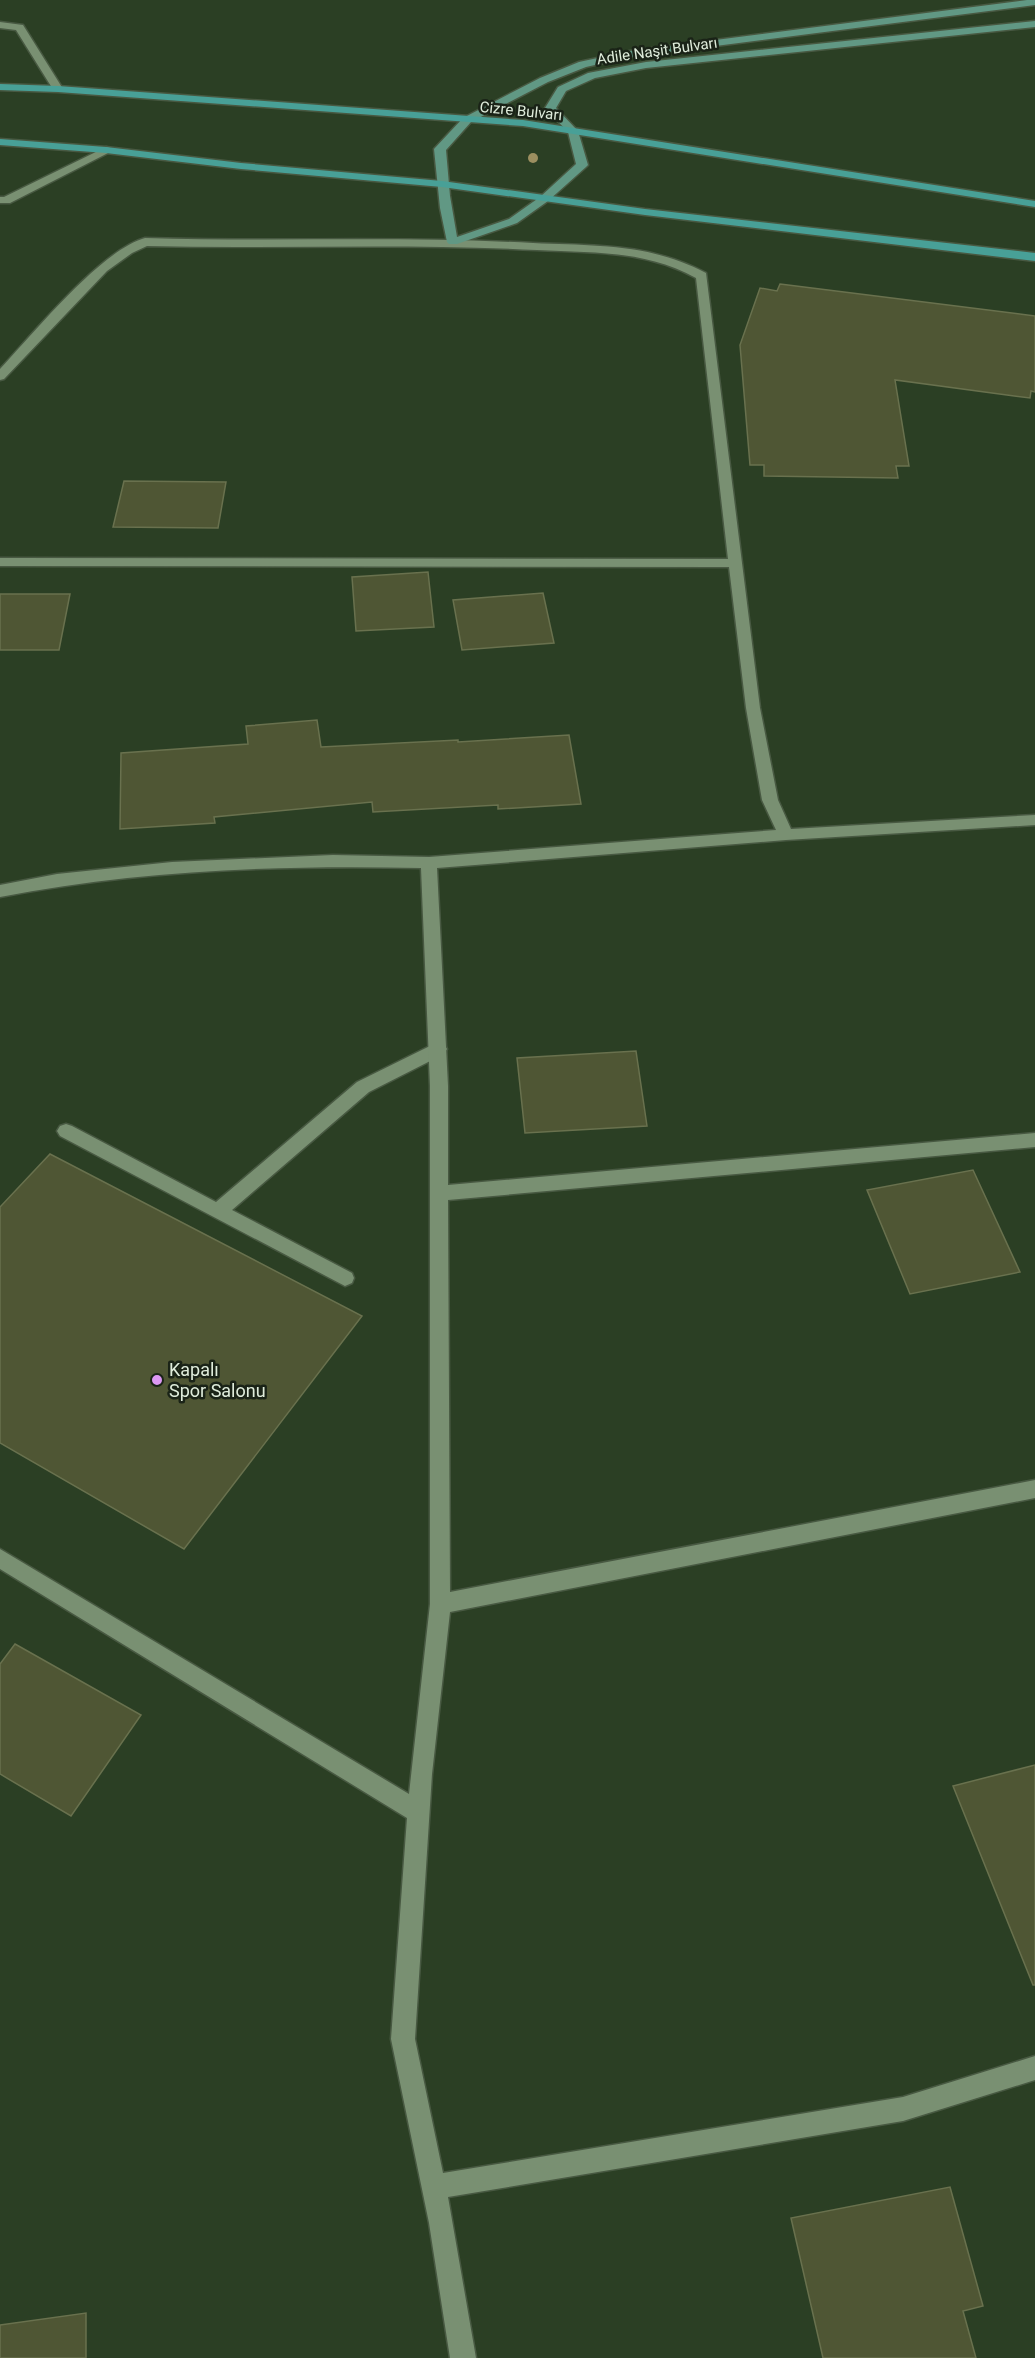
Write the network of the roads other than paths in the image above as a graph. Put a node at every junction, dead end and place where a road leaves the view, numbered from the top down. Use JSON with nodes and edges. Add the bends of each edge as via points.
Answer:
{"nodes":[{"id":1,"x":1035,"y":2,"type":"edge"},
{"id":2,"x":1035,"y":24,"type":"edge"},
{"id":3,"x":0,"y":25,"type":"edge"},
{"id":4,"x":0,"y":87,"type":"edge"},
{"id":5,"x":58,"y":89,"type":"junction"},
{"id":6,"x":467,"y":120,"type":"junction"},
{"id":7,"x":573,"y":131,"type":"junction"},
{"id":8,"x":0,"y":142,"type":"edge"},
{"id":9,"x":106,"y":150,"type":"junction"},
{"id":10,"x":442,"y":184,"type":"junction"},
{"id":11,"x":544,"y":199,"type":"junction"},
{"id":12,"x":0,"y":200,"type":"edge"},
{"id":13,"x":1035,"y":204,"type":"edge"},
{"id":14,"x":453,"y":242,"type":"junction"},
{"id":15,"x":1035,"y":257,"type":"edge"},
{"id":16,"x":0,"y":376,"type":"edge"},
{"id":17,"x":0,"y":562,"type":"edge"},
{"id":18,"x":736,"y":563,"type":"junction"},
{"id":19,"x":1035,"y":820,"type":"edge"},
{"id":20,"x":786,"y":835,"type":"junction"},
{"id":21,"x":429,"y":863,"type":"junction"},
{"id":22,"x":0,"y":891,"type":"edge"},
{"id":23,"x":438,"y":1049,"type":"junction"},
{"id":24,"x":66,"y":1131,"type":"dead end"},
{"id":25,"x":1035,"y":1140,"type":"edge"},
{"id":26,"x":440,"y":1193,"type":"junction"},
{"id":27,"x":218,"y":1211,"type":"junction"},
{"id":28,"x":345,"y":1278,"type":"dead end"},
{"id":29,"x":1035,"y":1489,"type":"edge"},
{"id":30,"x":0,"y":1558,"type":"edge"},
{"id":31,"x":440,"y":1604,"type":"junction"},
{"id":32,"x":419,"y":1813,"type":"junction"},
{"id":33,"x":1035,"y":2068,"type":"edge"},
{"id":34,"x":434,"y":2187,"type":"junction"},
{"id":35,"x":463,"y":2358,"type":"edge"}],
"edges":[{"from":1,"to":6,"type":"main road","name":"Adile Naşit Bulvarı","via":[[630,54],[583,64]]},
{"from":2,"to":7,"type":"main road","name":"Adile Naşit Bulvarı","via":[[646,65],[592,75],[562,89],[550,108]]},
{"from":3,"to":5,"type":"street","via":[[18,27]]},
{"from":4,"to":5,"type":"main road","name":"Cizre Bulvarı"},
{"from":5,"to":6,"type":"main road","name":"Cizre Bulvarı"},
{"from":6,"to":7,"type":"main road","name":"Cizre Bulvarı"},
{"from":6,"to":10,"type":"main road","name":"Adile Naşit Bulvarı","via":[[440,149]]},
{"from":7,"to":11,"type":"main road","via":[[582,165]]},
{"from":7,"to":13,"type":"main road","name":"Cizre Bulvarı"},
{"from":8,"to":9,"type":"main road"},
{"from":9,"to":10,"type":"main road"},
{"from":9,"to":12,"type":"street","via":[[6,201]]},
{"from":10,"to":11,"type":"main road"},
{"from":10,"to":14,"type":"main road","name":"Adile Naşit Bulvarı"},
{"from":11,"to":14,"type":"main road","via":[[513,220]]},
{"from":11,"to":15,"type":"main road"},
{"from":14,"to":16,"type":"street","via":[[145,242],[103,268]]},
{"from":14,"to":18,"type":"street","via":[[638,252],[680,264],[702,276]]},
{"from":17,"to":18,"type":"street"},
{"from":18,"to":20,"type":"street","via":[[753,708],[770,800]]},
{"from":19,"to":20,"type":"street"},
{"from":20,"to":21,"type":"street"},
{"from":21,"to":22,"type":"street","via":[[333,861],[172,868],[57,880]]},
{"from":21,"to":23,"type":"street"},
{"from":23,"to":26,"type":"street"},
{"from":23,"to":27,"type":"street","via":[[363,1087]]},
{"from":24,"to":27,"type":"street"},
{"from":25,"to":26,"type":"street"},
{"from":26,"to":31,"type":"street"},
{"from":27,"to":28,"type":"street"},
{"from":29,"to":31,"type":"street"},
{"from":30,"to":32,"type":"street"},
{"from":31,"to":32,"type":"street"},
{"from":32,"to":34,"type":"street","via":[[403,2039]]},
{"from":33,"to":34,"type":"street","via":[[903,2109]]},
{"from":34,"to":35,"type":"street"}]}
